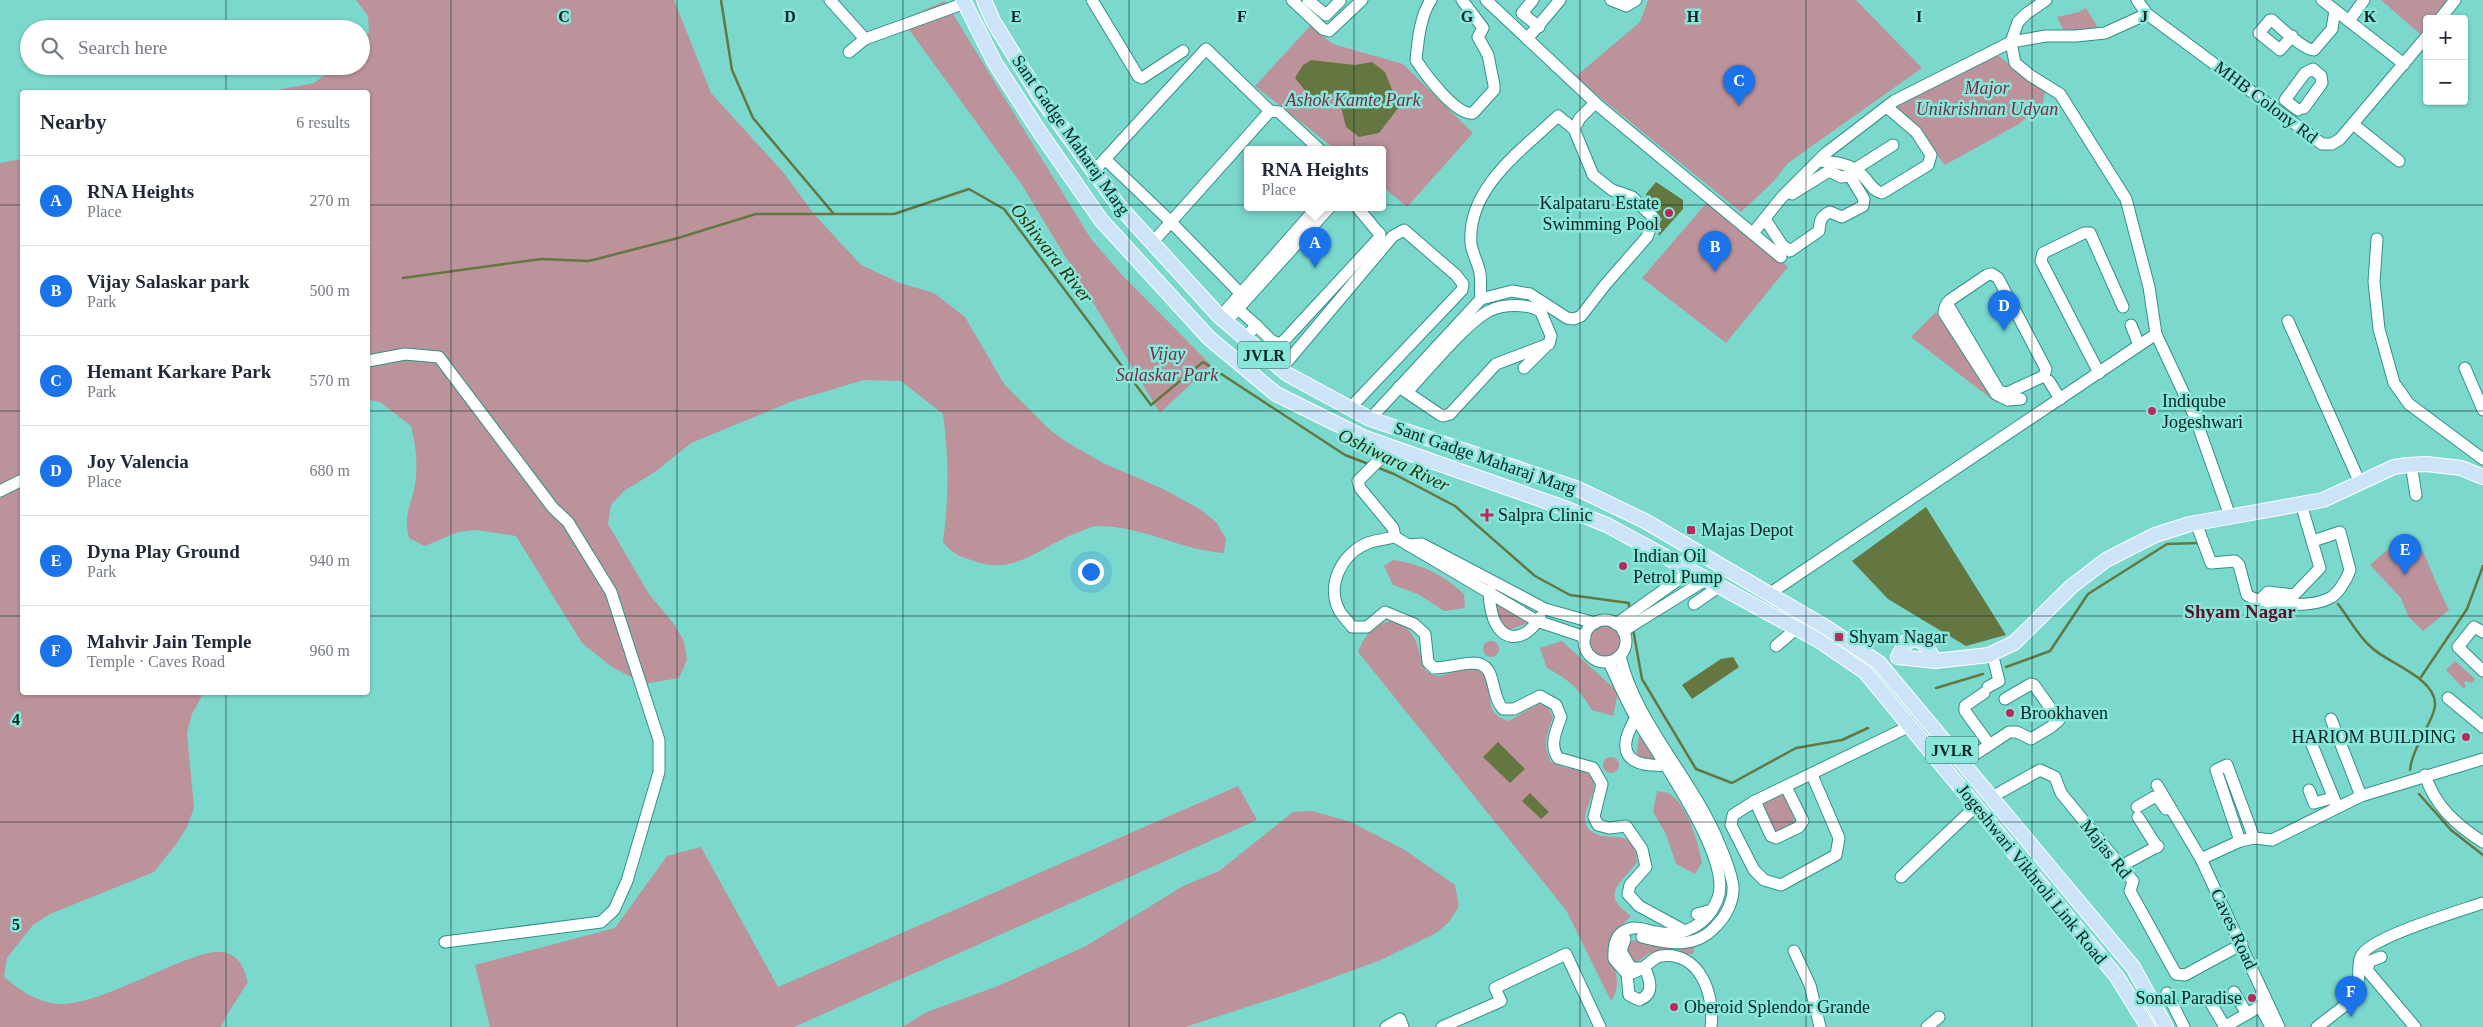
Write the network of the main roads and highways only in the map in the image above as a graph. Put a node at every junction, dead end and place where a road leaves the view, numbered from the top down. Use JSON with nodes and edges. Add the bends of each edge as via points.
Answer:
{"nodes":[{"id":1,"x":984,"y":0,"type":"edge"},
{"id":2,"x":964,"y":1,"type":"edge"},
{"id":3,"x":2483,"y":477,"type":"edge"},
{"id":4,"x":1898,"y":657,"type":"junction"},
{"id":5,"x":1935,"y":661,"type":"junction"},
{"id":6,"x":1879,"y":662,"type":"junction"},
{"id":7,"x":1865,"y":672,"type":"junction"},
{"id":8,"x":2148,"y":1027,"type":"edge"},
{"id":9,"x":2166,"y":1027,"type":"edge"}],
"edges":[{"from":1,"to":6,"type":"main road","name":"Sant Gadge Maharaj Marg","number":"JVLR","via":[[1040,97],[1118,205],[1223,320],[1281,369],[1370,419],[1576,488],[1644,521]]},
{"from":2,"to":7,"type":"main road","name":"Jogeshwari Vikhroli Link Road","number":"JVLR","via":[[995,63],[1101,220],[1209,338],[1276,394],[1363,437],[1607,525],[1798,628]]},
{"from":3,"to":5,"type":"main road","via":[[2461,468],[2427,464],[2394,467],[2323,500],[2196,523],[2155,535],[2106,560],[2072,586],[2014,643],[1968,659]]},
{"from":4,"to":5,"type":"main road"},
{"from":4,"to":5,"type":"main road","via":[[1906,642],[1916,639],[1924,643]]},
{"from":4,"to":6,"type":"main road"},
{"from":6,"to":7,"type":"main road"},
{"from":6,"to":9,"type":"main road","name":"Sant Gadge Maharaj Marg","number":"JVLR","via":[[2133,966]]},
{"from":7,"to":8,"type":"main road","name":"Jogeshwari Vikhroli Link Road","number":"JVLR","via":[[2117,977]]}]}
